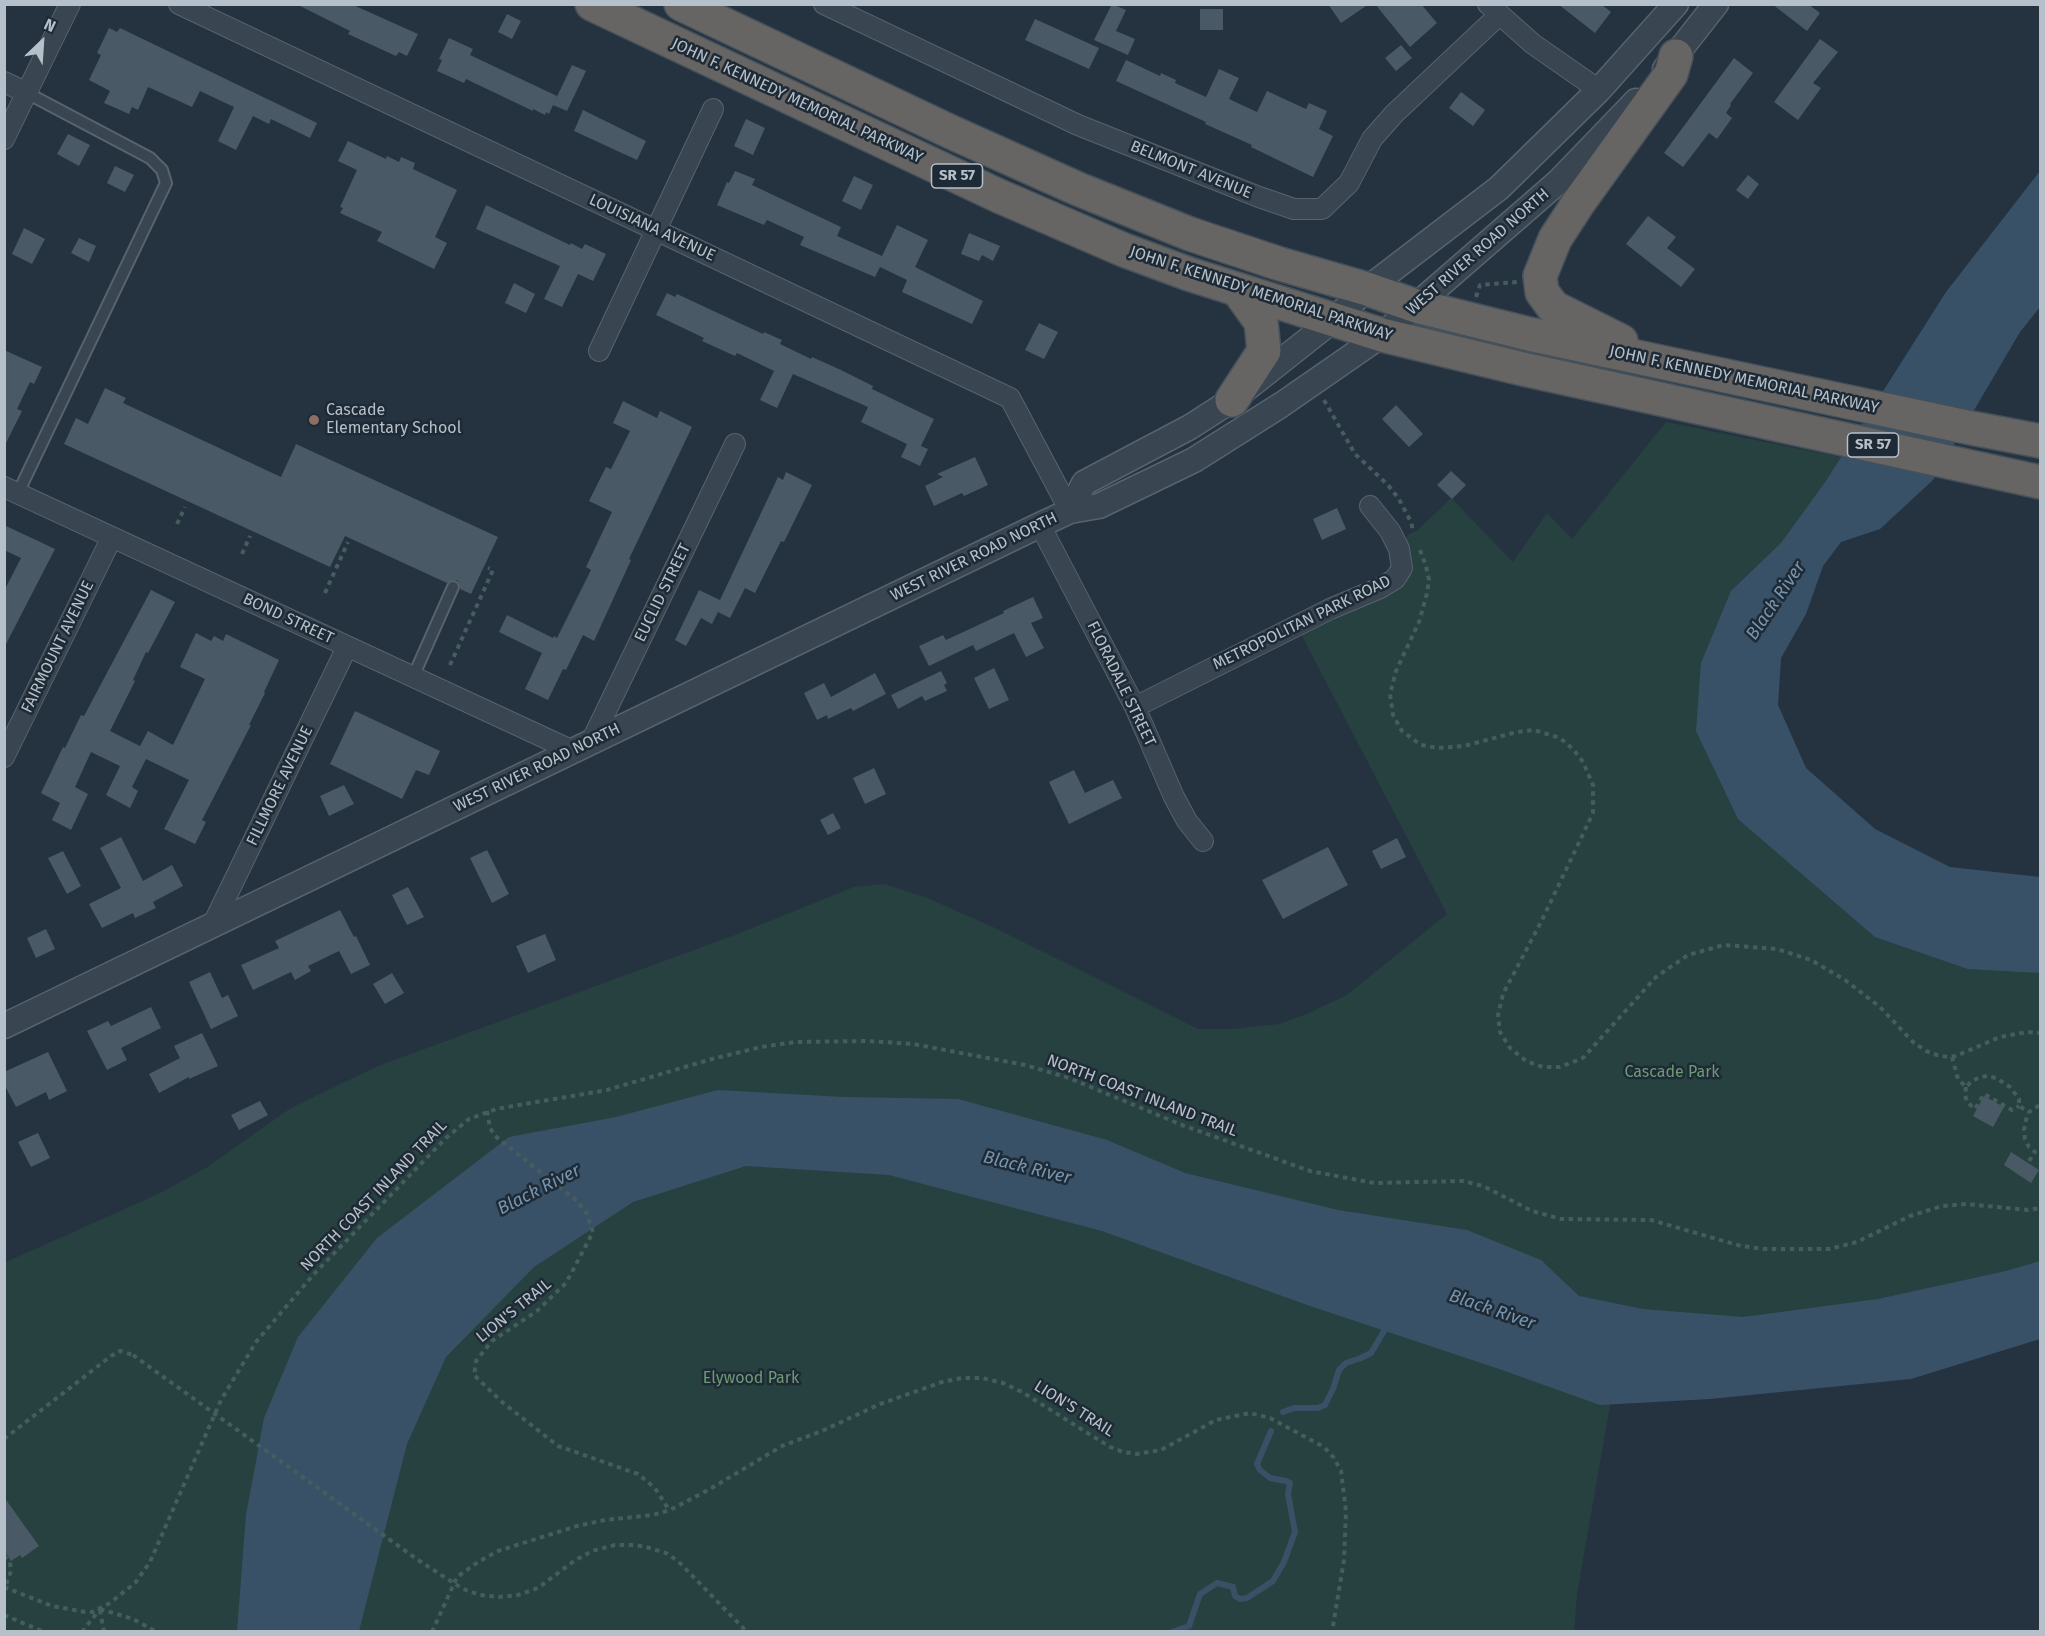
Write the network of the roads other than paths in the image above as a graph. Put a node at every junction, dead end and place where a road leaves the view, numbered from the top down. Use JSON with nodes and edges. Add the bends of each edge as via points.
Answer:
{"nodes":[{"id":1,"x":70,"y":4,"type":"edge"},
{"id":2,"x":179,"y":4,"type":"edge"},
{"id":3,"x":592,"y":4,"type":"edge"},
{"id":4,"x":681,"y":4,"type":"edge"},
{"id":5,"x":824,"y":4,"type":"edge"},
{"id":6,"x":1676,"y":4,"type":"edge"},
{"id":7,"x":1716,"y":4,"type":"edge"},
{"id":8,"x":1494,"y":10,"type":"edge"},
{"id":9,"x":1676,"y":56,"type":"junction"},
{"id":10,"x":4,"y":82,"type":"edge"},
{"id":11,"x":1599,"y":90,"type":"junction"},
{"id":12,"x":27,"y":93,"type":"junction"},
{"id":13,"x":713,"y":109,"type":"dead end"},
{"id":14,"x":4,"y":139,"type":"edge"},
{"id":15,"x":656,"y":230,"type":"junction"},
{"id":16,"x":1367,"y":288,"type":"junction"},
{"id":17,"x":1238,"y":290,"type":"junction"},
{"id":18,"x":1416,"y":306,"type":"junction"},
{"id":19,"x":1333,"y":320,"type":"junction"},
{"id":20,"x":1382,"y":335,"type":"junction"},
{"id":21,"x":599,"y":351,"type":"dead end"},
{"id":22,"x":1664,"y":362,"type":"junction"},
{"id":23,"x":1232,"y":400,"type":"junction"},
{"id":24,"x":2040,"y":441,"type":"edge"},
{"id":25,"x":735,"y":444,"type":"dead end"},
{"id":26,"x":2040,"y":482,"type":"edge"},
{"id":27,"x":11,"y":490,"type":"edge"},
{"id":28,"x":1370,"y":506,"type":"dead end"},
{"id":29,"x":1070,"y":511,"type":"junction"},
{"id":30,"x":1040,"y":525,"type":"junction"},
{"id":31,"x":112,"y":537,"type":"junction"},
{"id":32,"x":453,"y":587,"type":"dead end"},
{"id":33,"x":347,"y":646,"type":"junction"},
{"id":34,"x":413,"y":677,"type":"junction"},
{"id":35,"x":1135,"y":707,"type":"junction"},
{"id":36,"x":582,"y":747,"type":"junction"},
{"id":37,"x":4,"y":757,"type":"edge"},
{"id":38,"x":1203,"y":841,"type":"dead end"},
{"id":39,"x":212,"y":926,"type":"junction"},
{"id":40,"x":4,"y":1026,"type":"edge"}],
"edges":[{"from":1,"to":12,"type":"street"},
{"from":2,"to":15,"type":"street","name":"LOUISIANA AVENUE"},
{"from":3,"to":17,"type":"highway","name":"JOHN F. KENNEDY MEMORIAL PARKWAY","number":"SR 57","via":[[999,196],[1124,250]]},
{"from":4,"to":16,"type":"highway","name":"JOHN F. KENNEDY MEMORIAL PARKWAY","number":"SR 57","via":[[951,132],[1137,214],[1280,264]]},
{"from":5,"to":8,"type":"street","name":"BELMONT AVENUE","via":[[1078,125],[1294,209],[1322,209],[1349,183],[1372,139]]},
{"from":6,"to":11,"type":"street","name":"WEST RIVER ROAD NORTH"},
{"from":7,"to":9,"type":"street","name":"WEST RIVER ROAD NORTH"},
{"from":8,"to":11,"type":"street","via":[[1533,44]]},
{"from":9,"to":18,"type":"street","name":"WEST RIVER ROAD NORTH","via":[[1558,182]]},
{"from":9,"to":22,"type":"highway","via":[[1671,74],[1555,239],[1540,278],[1542,292],[1553,307]]},
{"from":10,"to":12,"type":"street"},
{"from":11,"to":16,"type":"street","name":"WEST RIVER ROAD NORTH","via":[[1499,188]]},
{"from":12,"to":14,"type":"street"},
{"from":12,"to":27,"type":"lane","via":[[150,158],[162,170],[166,183]]},
{"from":13,"to":15,"type":"street"},
{"from":15,"to":21,"type":"street"},
{"from":15,"to":29,"type":"street","name":"LOUISIANA AVENUE","via":[[1010,398]]},
{"from":16,"to":18,"type":"highway","name":"JOHN F. KENNEDY MEMORIAL PARKWAY","number":"SR 57"},
{"from":16,"to":19,"type":"street","name":"WEST RIVER ROAD NORTH"},
{"from":17,"to":19,"type":"highway","name":"JOHN F. KENNEDY MEMORIAL PARKWAY","number":"SR 57"},
{"from":17,"to":23,"type":"highway","via":[[1261,322],[1264,351]]},
{"from":18,"to":20,"type":"street","name":"WEST RIVER ROAD NORTH"},
{"from":18,"to":22,"type":"highway","name":"JOHN F. KENNEDY MEMORIAL PARKWAY","number":"SR 57"},
{"from":19,"to":20,"type":"highway","name":"JOHN F. KENNEDY MEMORIAL PARKWAY","number":"SR 57"},
{"from":19,"to":23,"type":"street","name":"WEST RIVER ROAD NORTH"},
{"from":20,"to":26,"type":"highway","name":"JOHN F. KENNEDY MEMORIAL PARKWAY","number":"SR 57"},
{"from":20,"to":29,"type":"street","name":"WEST RIVER ROAD NORTH","via":[[1194,460],[1099,506]]},
{"from":22,"to":24,"type":"highway","name":"JOHN F. KENNEDY MEMORIAL PARKWAY","number":"SR 57"},
{"from":23,"to":29,"type":"street","name":"WEST RIVER ROAD NORTH","via":[[1190,427],[1084,483]]},
{"from":25,"to":36,"type":"street","name":"EUCLID STREET"},
{"from":27,"to":31,"type":"street","name":"BOND STREET"},
{"from":28,"to":35,"type":"street","name":"METROPOLITAN PARK ROAD","via":[[1399,549],[1402,568],[1395,579]]},
{"from":29,"to":30,"type":"street","name":"WEST RIVER ROAD NORTH"},
{"from":30,"to":35,"type":"street","name":"FLORADALE STREET"},
{"from":30,"to":36,"type":"street","name":"WEST RIVER ROAD NORTH"},
{"from":31,"to":33,"type":"street","name":"BOND STREET"},
{"from":31,"to":37,"type":"street","name":"FAIRMOUNT AVENUE"},
{"from":32,"to":34,"type":"lane"},
{"from":33,"to":34,"type":"street","name":"BOND STREET"},
{"from":33,"to":39,"type":"street","name":"FILLMORE AVENUE"},
{"from":34,"to":36,"type":"street","name":"BOND STREET"},
{"from":35,"to":38,"type":"street","name":"FLORADALE STREET","via":[[1174,797]]},
{"from":36,"to":39,"type":"street","name":"WEST RIVER ROAD NORTH"},
{"from":39,"to":40,"type":"street","name":"WEST RIVER ROAD NORTH"}]}
